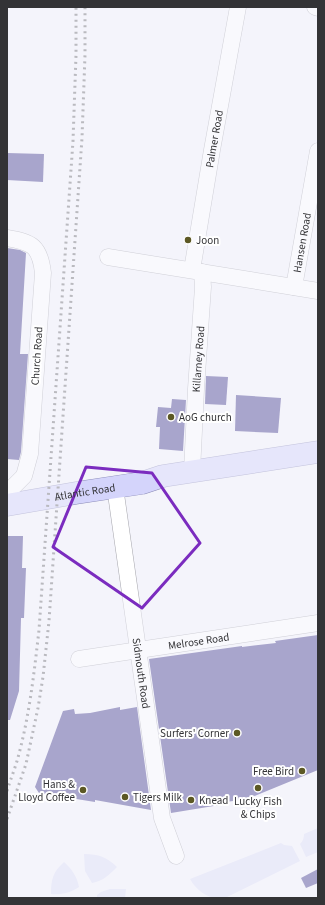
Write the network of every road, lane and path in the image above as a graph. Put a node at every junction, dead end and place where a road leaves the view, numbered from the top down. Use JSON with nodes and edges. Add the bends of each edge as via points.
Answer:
{"nodes":[{"id":1,"x":238,"y":7,"type":"edge"},
{"id":2,"x":315,"y":7,"type":"edge"},
{"id":3,"x":318,"y":8,"type":"edge"},
{"id":4,"x":318,"y":151,"type":"edge"},
{"id":5,"x":7,"y":238,"type":"edge"},
{"id":6,"x":108,"y":257,"type":"dead end"},
{"id":7,"x":197,"y":271,"type":"junction"},
{"id":8,"x":294,"y":287,"type":"junction"},
{"id":9,"x":318,"y":291,"type":"edge"},
{"id":10,"x":318,"y":452,"type":"edge"},
{"id":11,"x":192,"y":471,"type":"junction"},
{"id":12,"x":163,"y":476,"type":"junction"},
{"id":13,"x":115,"y":487,"type":"junction"},
{"id":14,"x":8,"y":495,"type":"edge"},
{"id":15,"x":318,"y":623,"type":"edge"},
{"id":16,"x":138,"y":650,"type":"junction"},
{"id":17,"x":79,"y":659,"type":"dead end"},
{"id":18,"x":176,"y":856,"type":"dead end"}],
"edges":[{"from":1,"to":7,"type":"street","name":"Palmer Road","via":[[212,150]]},
{"from":2,"to":3,"type":"street"},
{"from":4,"to":8,"type":"street","name":"Hansen Road"},
{"from":5,"to":14,"type":"street","name":"Church Road","via":[[26,242],[35,248],[43,273],[30,454],[24,476]]},
{"from":6,"to":7,"type":"street"},
{"from":7,"to":8,"type":"street"},
{"from":7,"to":11,"type":"street","name":"Killarney Road","via":[[203,287]]},
{"from":8,"to":9,"type":"street"},
{"from":10,"to":11,"type":"main road","name":"Atlantic Road"},
{"from":11,"to":12,"type":"main road","name":"Atlantic Road"},
{"from":12,"to":13,"type":"main road","name":"Atlantic Road","via":[[142,484]]},
{"from":12,"to":14,"type":"main road","name":"Atlantic Road","via":[[137,472]]},
{"from":13,"to":14,"type":"main road","name":"Atlantic Road"},
{"from":13,"to":16,"type":"street","name":"Sidmouth Road"},
{"from":15,"to":16,"type":"street","name":"Melrose Road"},
{"from":16,"to":17,"type":"street","name":"Melrose Road"},
{"from":16,"to":18,"type":"street","name":"Sidmouth Road","via":[[162,818]]}]}
